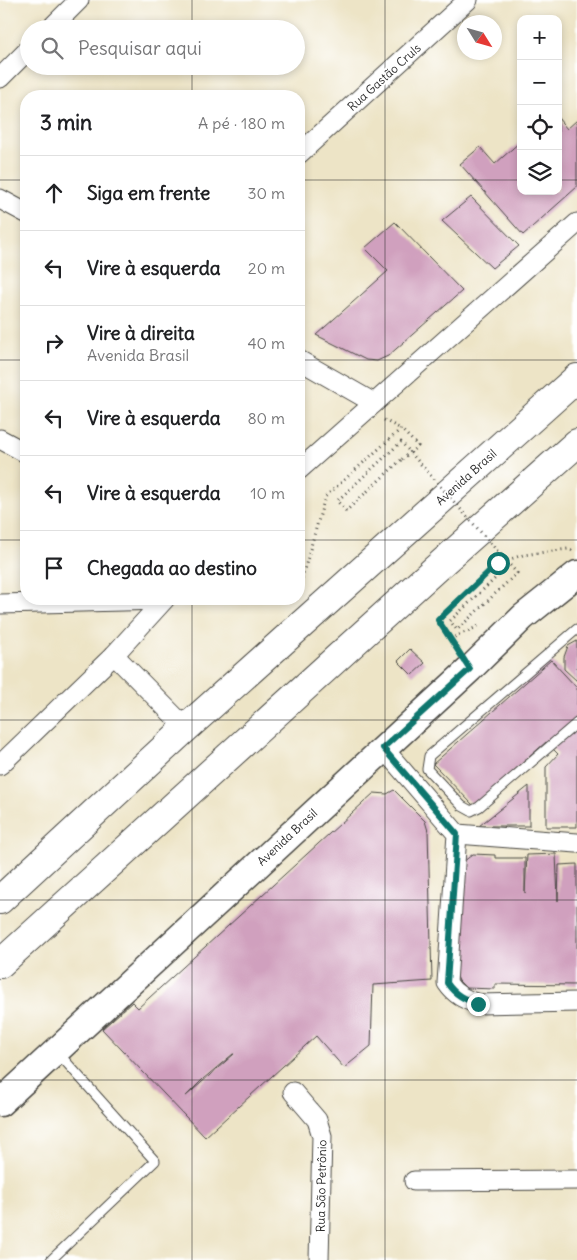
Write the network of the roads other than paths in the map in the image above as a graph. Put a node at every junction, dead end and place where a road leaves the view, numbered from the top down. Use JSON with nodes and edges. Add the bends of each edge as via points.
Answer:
{"nodes":[{"id":1,"x":79,"y":0,"type":"edge"},
{"id":2,"x":468,"y":0,"type":"edge"},
{"id":3,"x":59,"y":20,"type":"edge"},
{"id":4,"x":20,"y":59,"type":"edge"},
{"id":5,"x":0,"y":78,"type":"edge"},
{"id":6,"x":305,"y":149,"type":"edge"},
{"id":7,"x":0,"y":200,"type":"edge"},
{"id":8,"x":20,"y":210,"type":"edge"},
{"id":9,"x":577,"y":223,"type":"edge"},
{"id":10,"x":305,"y":363,"type":"edge"},
{"id":11,"x":577,"y":378,"type":"edge"},
{"id":12,"x":374,"y":403,"type":"junction"},
{"id":13,"x":0,"y":439,"type":"edge"},
{"id":14,"x":577,"y":443,"type":"edge"},
{"id":15,"x":20,"y":450,"type":"edge"},
{"id":16,"x":305,"y":465,"type":"edge"},
{"id":17,"x":574,"y":579,"type":"edge"},
{"id":18,"x":0,"y":604,"type":"edge"},
{"id":19,"x":20,"y":604,"type":"edge"},
{"id":20,"x":159,"y":605,"type":"edge"},
{"id":21,"x":577,"y":629,"type":"edge"},
{"id":22,"x":114,"y":655,"type":"junction"},
{"id":23,"x":577,"y":723,"type":"edge"},
{"id":24,"x":186,"y":728,"type":"junction"},
{"id":25,"x":383,"y":748,"type":"junction"},
{"id":26,"x":3,"y":757,"type":"edge"},
{"id":27,"x":457,"y":834,"type":"junction"},
{"id":28,"x":577,"y":843,"type":"edge"},
{"id":29,"x":0,"y":900,"type":"edge"},
{"id":30,"x":0,"y":964,"type":"edge"},
{"id":31,"x":577,"y":1002,"type":"edge"},
{"id":32,"x":56,"y":1051,"type":"junction"},
{"id":33,"x":293,"y":1092,"type":"dead end"},
{"id":34,"x":0,"y":1103,"type":"edge"},
{"id":35,"x":577,"y":1180,"type":"edge"},
{"id":36,"x":414,"y":1181,"type":"dead end"},
{"id":37,"x":51,"y":1260,"type":"edge"},
{"id":38,"x":319,"y":1260,"type":"edge"}],
"edges":[{"from":1,"to":3,"type":"street"},
{"from":2,"to":6,"type":"street","name":"Rua Gastão Cruls"},
{"from":4,"to":5,"type":"street"},
{"from":7,"to":8,"type":"street"},
{"from":9,"to":12,"type":"street"},
{"from":10,"to":12,"type":"street"},
{"from":11,"to":24,"type":"highway","name":"Avenida Brasil"},
{"from":12,"to":16,"type":"street"},
{"from":13,"to":15,"type":"street"},
{"from":14,"to":30,"type":"highway"},
{"from":17,"to":25,"type":"street","name":"Avenida Brasil","via":[[523,617]]},
{"from":18,"to":19,"type":"street"},
{"from":20,"to":22,"type":"street"},
{"from":21,"to":23,"type":"lane","via":[[429,756],[427,769],[462,806],[471,811],[480,807]]},
{"from":22,"to":24,"type":"street"},
{"from":22,"to":26,"type":"street"},
{"from":24,"to":29,"type":"highway","name":"Avenida Brasil"},
{"from":25,"to":27,"type":"street"},
{"from":25,"to":32,"type":"street","name":"Avenida Brasil"},
{"from":27,"to":28,"type":"street"},
{"from":27,"to":31,"type":"street","via":[[447,983],[453,992],[478,1004]]},
{"from":32,"to":34,"type":"street","name":"Avenida Brasil"},
{"from":32,"to":37,"type":"lane","via":[[155,1161]]},
{"from":33,"to":38,"type":"street","name":"Rua São Petrônio","via":[[317,1120],[322,1136]]},
{"from":35,"to":36,"type":"street"}]}
